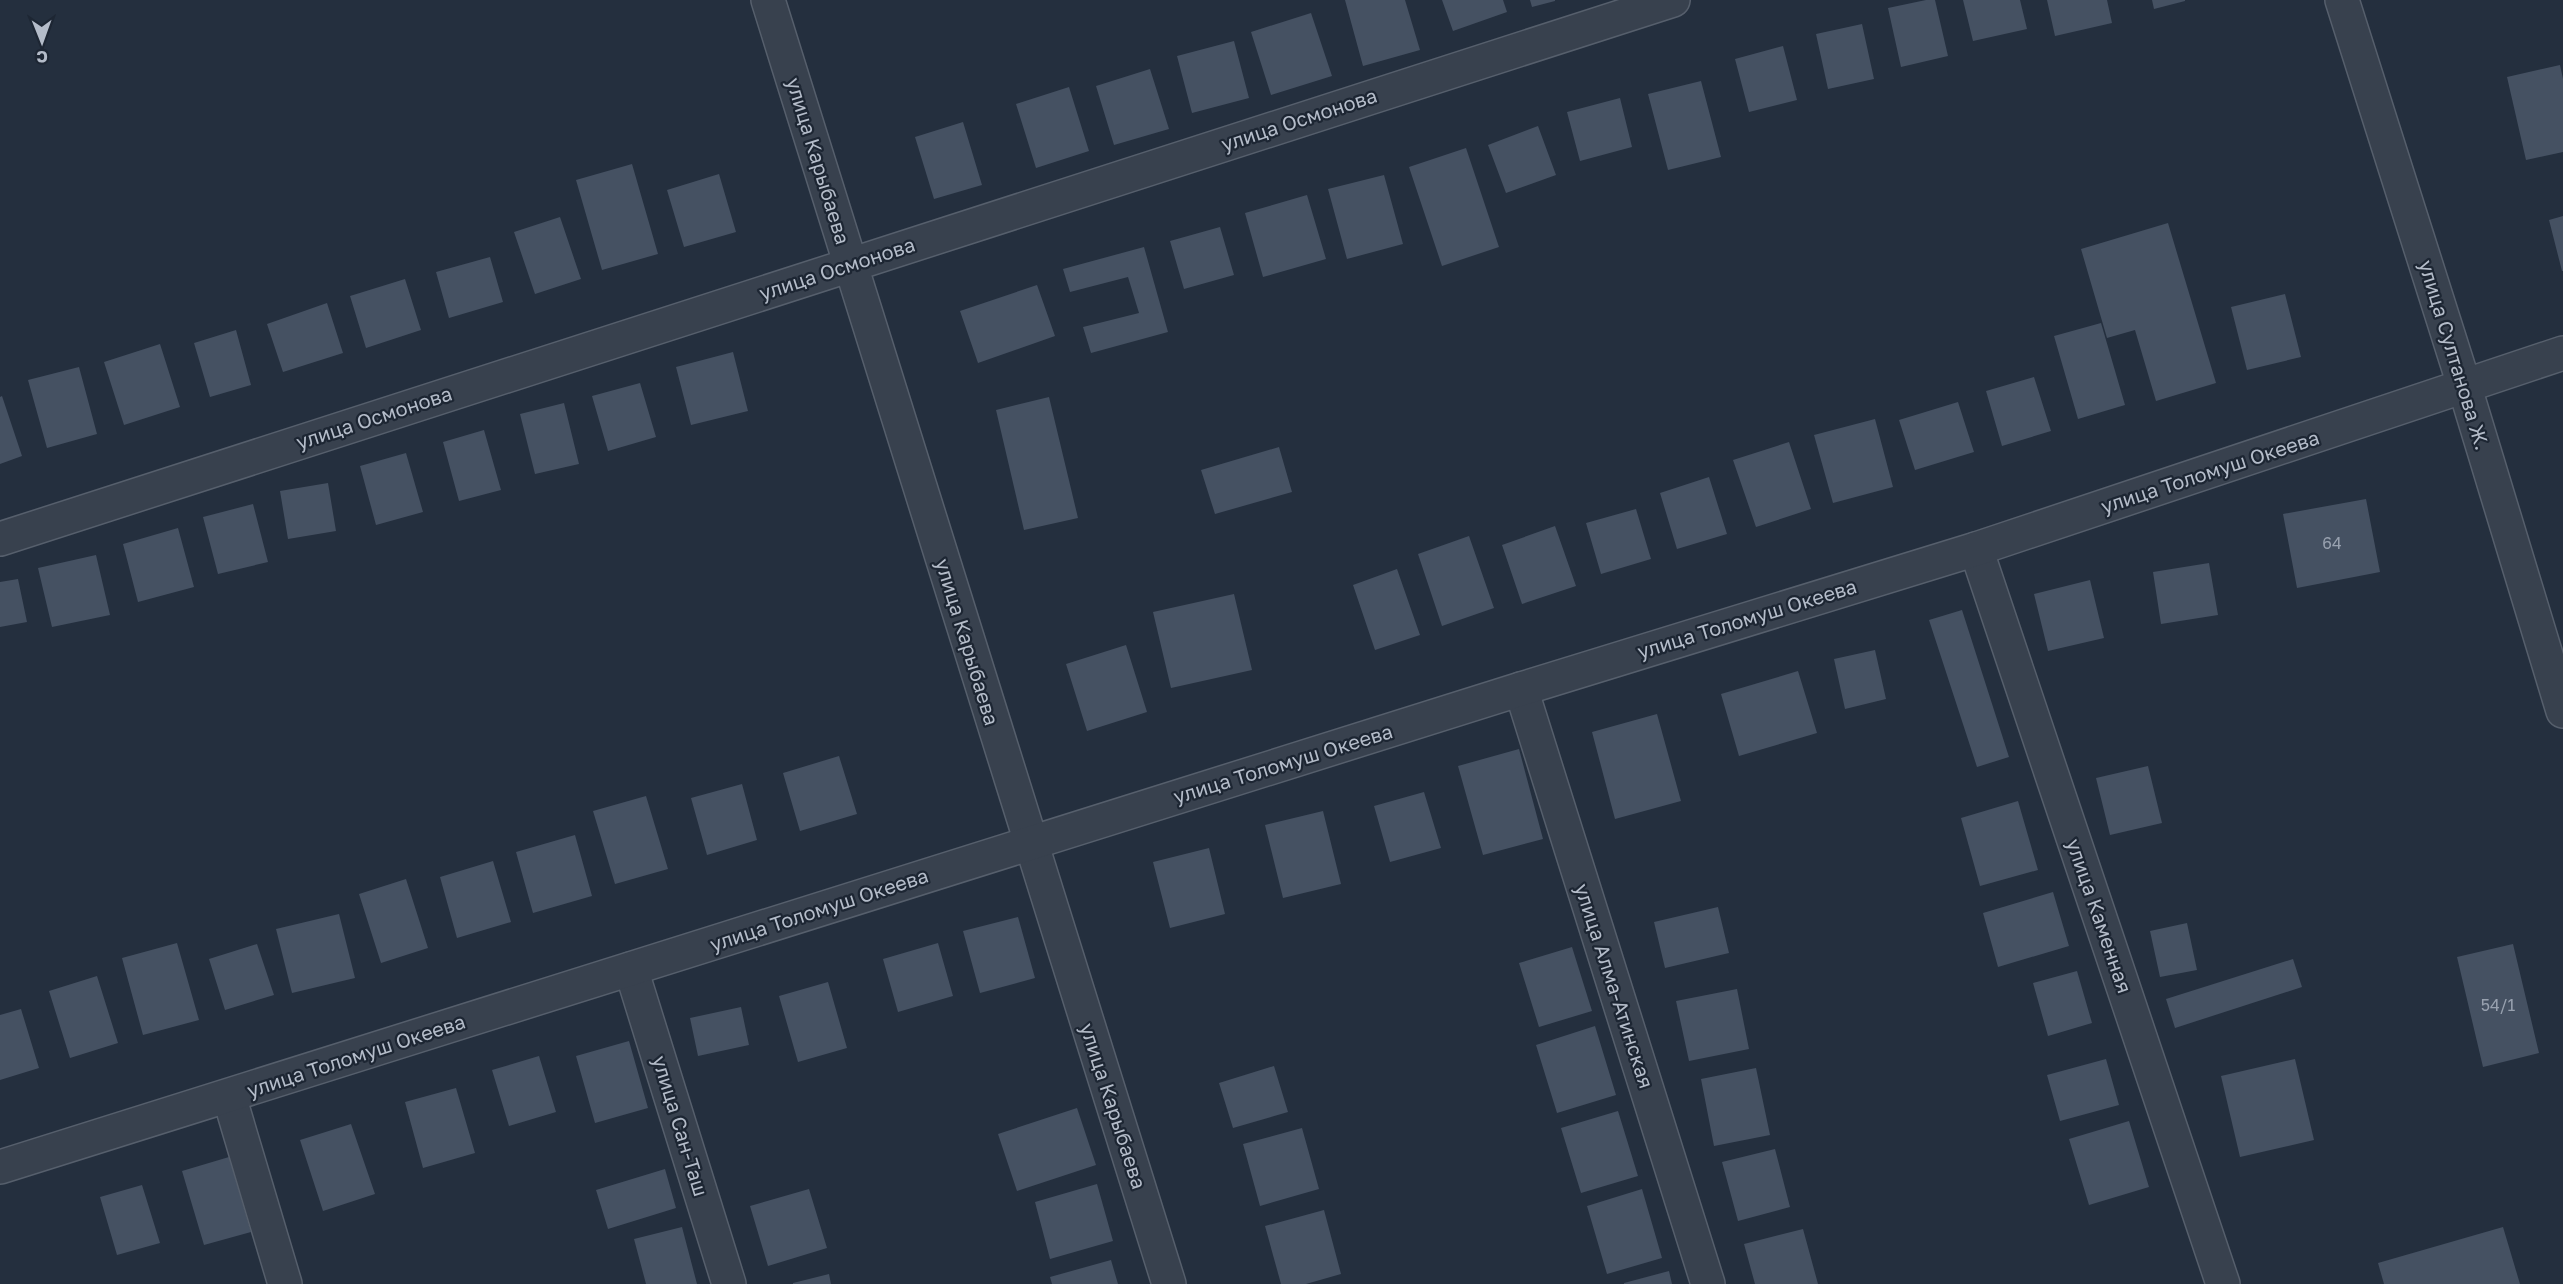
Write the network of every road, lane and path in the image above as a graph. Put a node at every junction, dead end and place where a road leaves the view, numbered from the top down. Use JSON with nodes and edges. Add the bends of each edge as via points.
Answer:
{"nodes":[{"id":1,"x":768,"y":0,"type":"edge"},
{"id":2,"x":1674,"y":0,"type":"edge"},
{"id":3,"x":2342,"y":0,"type":"edge"},
{"id":4,"x":850,"y":265,"type":"junction"},
{"id":5,"x":2563,"y":353,"type":"edge"},
{"id":6,"x":2465,"y":388,"type":"junction"},
{"id":7,"x":0,"y":539,"type":"edge"},
{"id":8,"x":1976,"y":549,"type":"junction"},
{"id":9,"x":1521,"y":689,"type":"junction"},
{"id":10,"x":2563,"y":711,"type":"edge"},
{"id":11,"x":1029,"y":843,"type":"junction"},
{"id":12,"x":631,"y":969,"type":"junction"},
{"id":13,"x":229,"y":1096,"type":"junction"},
{"id":14,"x":0,"y":1167,"type":"edge"},
{"id":15,"x":285,"y":1284,"type":"edge"},
{"id":16,"x":729,"y":1284,"type":"edge"},
{"id":17,"x":1169,"y":1284,"type":"edge"},
{"id":18,"x":1708,"y":1284,"type":"edge"},
{"id":19,"x":2223,"y":1284,"type":"edge"}],
"edges":[{"from":1,"to":4,"type":"street","name":"улица Карыбаева"},
{"from":2,"to":4,"type":"street","name":"улица Осмонова"},
{"from":3,"to":6,"type":"street","name":"улица Султанова Ж."},
{"from":4,"to":7,"type":"street","name":"улица Осмонова"},
{"from":4,"to":11,"type":"street","name":"улица Карыбаева"},
{"from":5,"to":6,"type":"street","name":"улица Толомуш Океева"},
{"from":6,"to":8,"type":"street","name":"улица Толомуш Океева"},
{"from":6,"to":10,"type":"street","name":"улица Султанова Ж."},
{"from":8,"to":9,"type":"street","name":"улица Толомуш Океева"},
{"from":8,"to":19,"type":"street","name":"улица Каменная"},
{"from":9,"to":11,"type":"street","name":"улица Толомуш Океева"},
{"from":9,"to":18,"type":"street","name":"улица Алма-Атинская"},
{"from":11,"to":12,"type":"street","name":"улица Толомуш Океева"},
{"from":11,"to":17,"type":"street","name":"улица Карыбаева"},
{"from":12,"to":13,"type":"street","name":"улица Толомуш Океева"},
{"from":12,"to":16,"type":"street","name":"улица Сан-Таш"},
{"from":13,"to":14,"type":"street","name":"улица Толомуш Океева"},
{"from":13,"to":15,"type":"street"}]}
